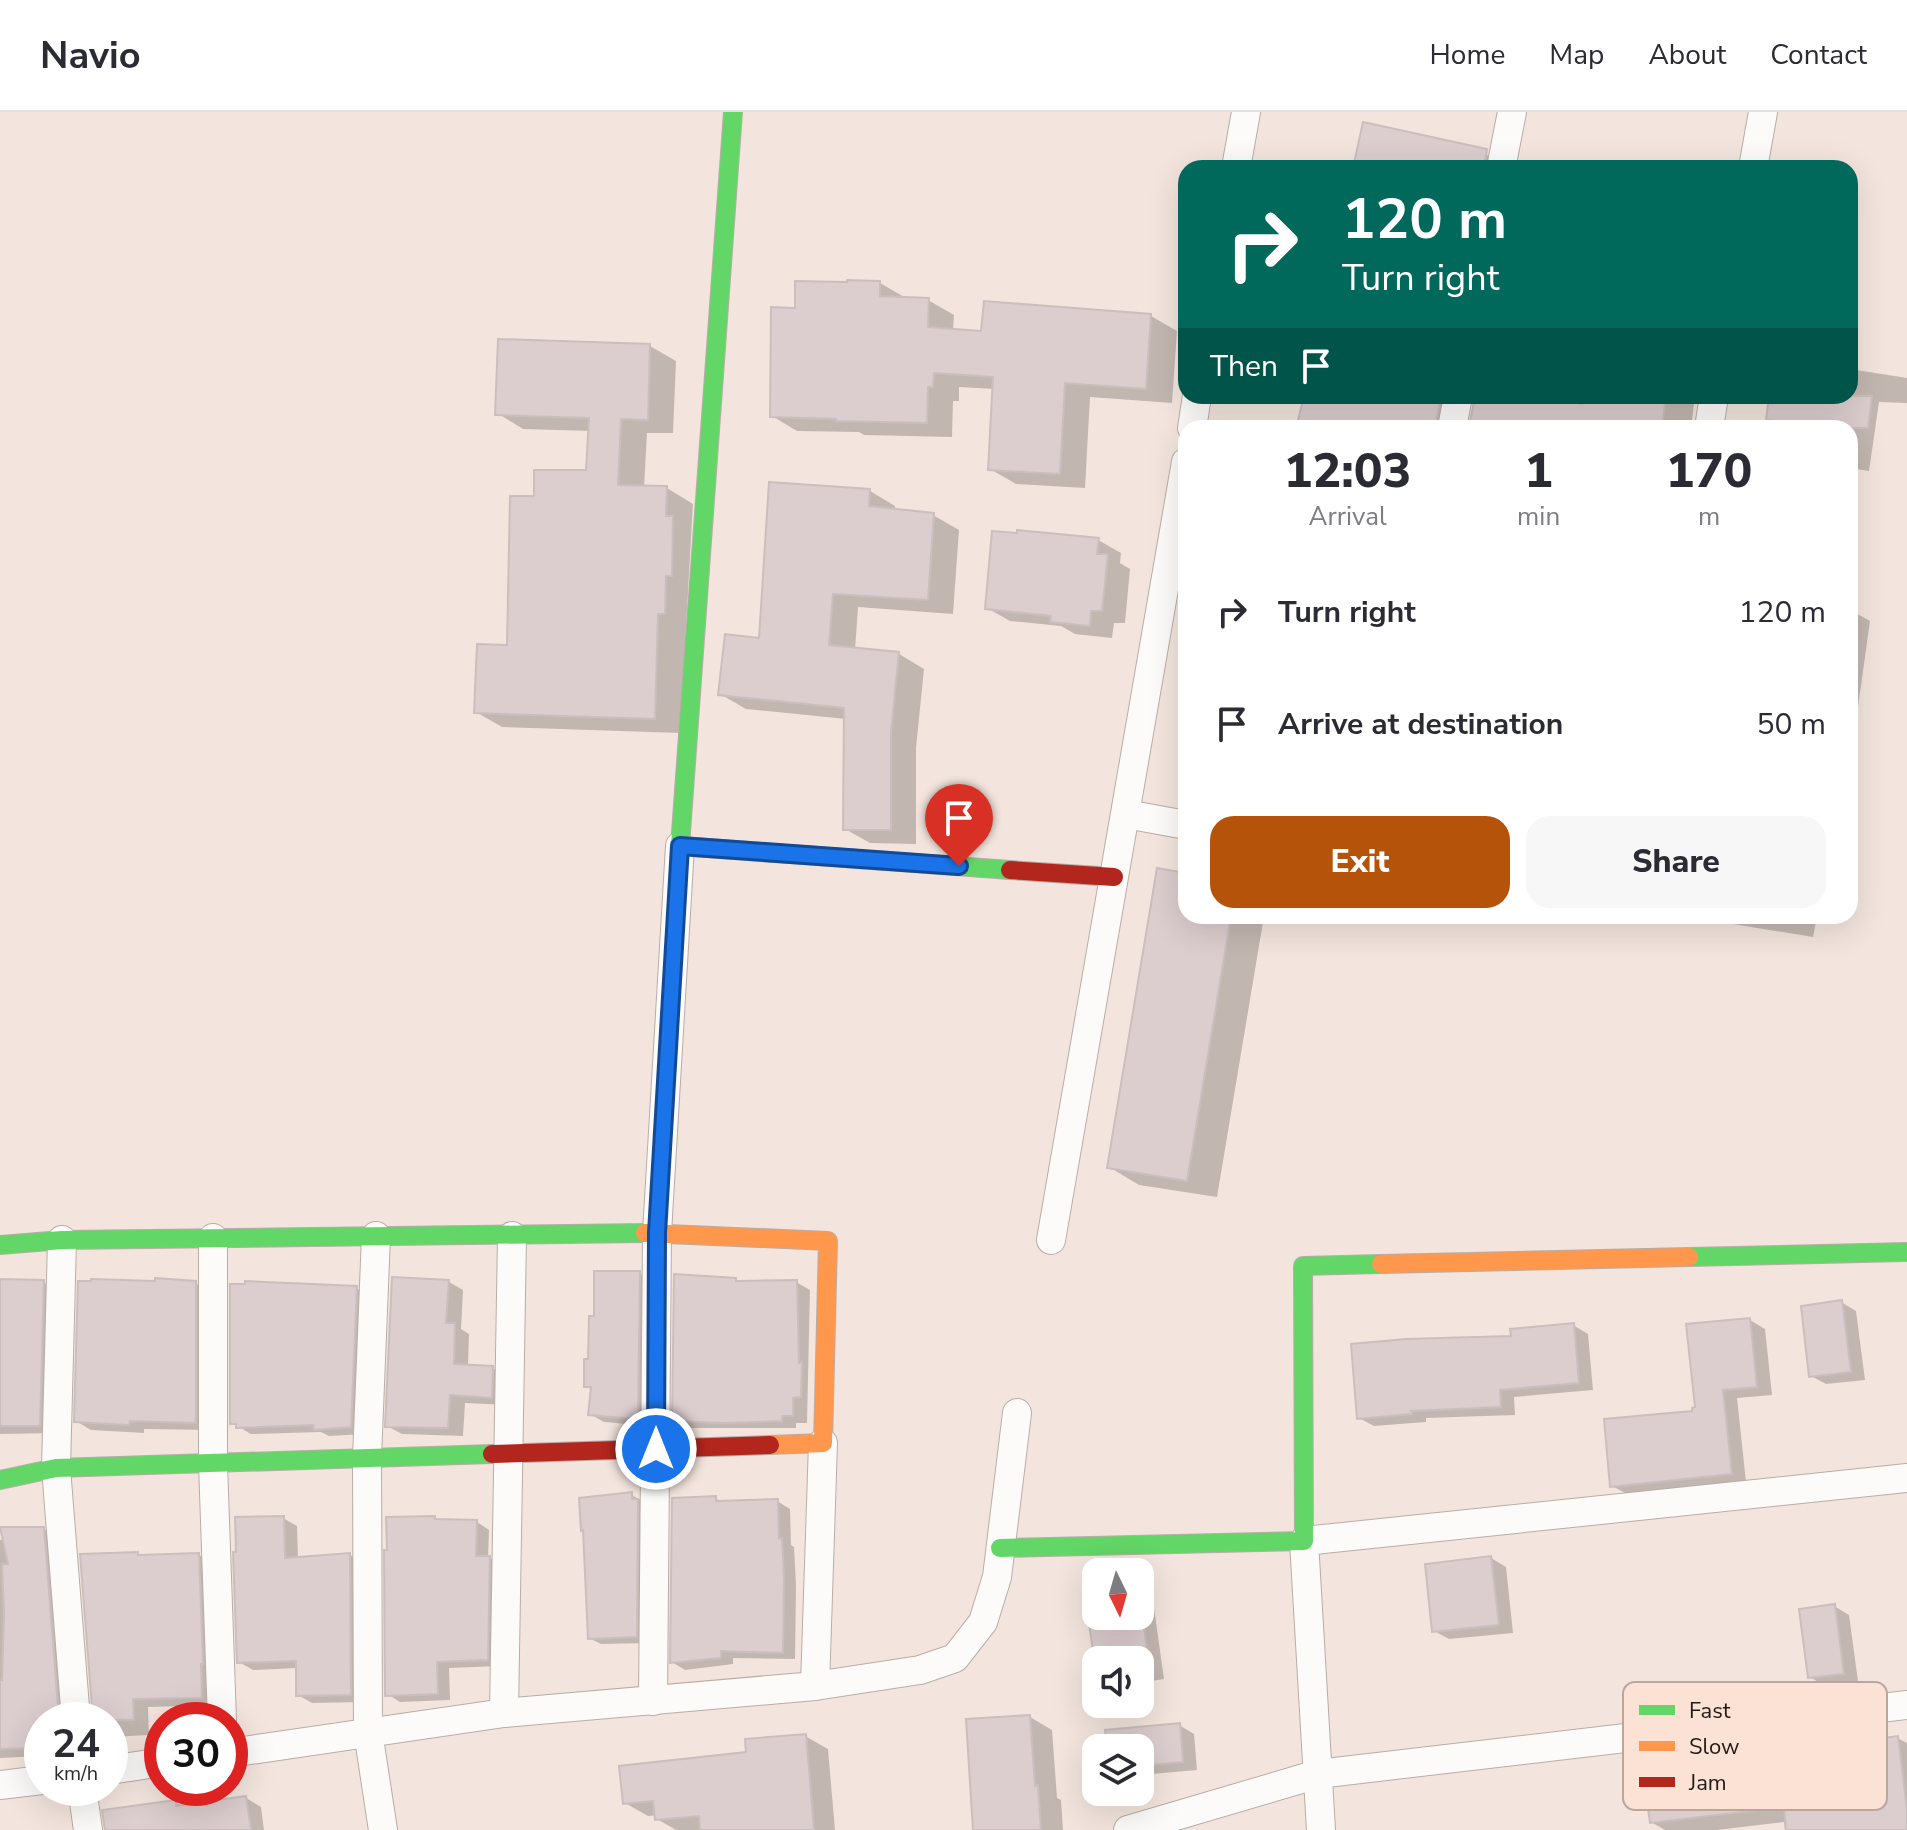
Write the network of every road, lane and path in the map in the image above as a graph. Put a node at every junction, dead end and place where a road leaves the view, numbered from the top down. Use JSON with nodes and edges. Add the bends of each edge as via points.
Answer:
{"nodes":[{"id":1,"x":733,"y":112,"type":"edge"},
{"id":2,"x":1246,"y":112,"type":"edge"},
{"id":3,"x":1512,"y":112,"type":"edge"},
{"id":4,"x":1763,"y":112,"type":"edge"},
{"id":5,"x":1237,"y":160,"type":"edge"},
{"id":6,"x":1503,"y":160,"type":"edge"},
{"id":7,"x":1754,"y":160,"type":"edge"},
{"id":8,"x":1178,"y":509,"type":"edge"},
{"id":9,"x":1126,"y":814,"type":"junction"},
{"id":10,"x":1178,"y":824,"type":"edge"},
{"id":11,"x":680,"y":846,"type":"junction"},
{"id":12,"x":1114,"y":877,"type":"junction"},
{"id":13,"x":657,"y":1233,"type":"junction"},
{"id":14,"x":376,"y":1236,"type":"junction"},
{"id":15,"x":512,"y":1236,"type":"junction"},
{"id":16,"x":213,"y":1238,"type":"junction"},
{"id":17,"x":62,"y":1240,"type":"junction"},
{"id":18,"x":1051,"y":1240,"type":"dead end"},
{"id":19,"x":0,"y":1245,"type":"edge"},
{"id":20,"x":1907,"y":1252,"type":"edge"},
{"id":21,"x":1017,"y":1413,"type":"dead end"},
{"id":22,"x":823,"y":1443,"type":"junction"},
{"id":23,"x":656,"y":1449,"type":"junction"},
{"id":24,"x":509,"y":1454,"type":"junction"},
{"id":25,"x":367,"y":1458,"type":"junction"},
{"id":26,"x":213,"y":1464,"type":"junction"},
{"id":27,"x":56,"y":1468,"type":"junction"},
{"id":28,"x":1907,"y":1478,"type":"edge"},
{"id":29,"x":0,"y":1480,"type":"edge"},
{"id":30,"x":1304,"y":1541,"type":"junction"},
{"id":31,"x":1000,"y":1548,"type":"junction"},
{"id":32,"x":815,"y":1686,"type":"junction"},
{"id":33,"x":653,"y":1701,"type":"junction"},
{"id":34,"x":75,"y":1702,"type":"edge"},
{"id":35,"x":221,"y":1702,"type":"edge"},
{"id":36,"x":1907,"y":1705,"type":"edge"},
{"id":37,"x":1887,"y":1707,"type":"edge"},
{"id":38,"x":504,"y":1713,"type":"junction"},
{"id":39,"x":368,"y":1732,"type":"junction"},
{"id":40,"x":1623,"y":1738,"type":"edge"},
{"id":41,"x":248,"y":1750,"type":"edge"},
{"id":42,"x":1318,"y":1774,"type":"junction"},
{"id":43,"x":24,"y":1782,"type":"edge"},
{"id":44,"x":0,"y":1785,"type":"edge"},
{"id":45,"x":85,"y":1806,"type":"edge"},
{"id":46,"x":88,"y":1830,"type":"edge"},
{"id":47,"x":383,"y":1830,"type":"edge"},
{"id":48,"x":1128,"y":1830,"type":"edge"},
{"id":49,"x":1321,"y":1830,"type":"edge"}],
"edges":[{"from":1,"to":11,"type":"street"},
{"from":2,"to":5,"type":"street"},
{"from":3,"to":6,"type":"street"},
{"from":4,"to":7,"type":"street"},
{"from":8,"to":9,"type":"street"},
{"from":9,"to":10,"type":"street"},
{"from":9,"to":12,"type":"street"},
{"from":11,"to":12,"type":"street"},
{"from":11,"to":13,"type":"street"},
{"from":12,"to":18,"type":"street"},
{"from":13,"to":15,"type":"street"},
{"from":13,"to":22,"type":"street","via":[[828,1241]]},
{"from":13,"to":23,"type":"street"},
{"from":14,"to":15,"type":"street"},
{"from":14,"to":16,"type":"street"},
{"from":14,"to":25,"type":"street"},
{"from":15,"to":24,"type":"street"},
{"from":16,"to":17,"type":"street"},
{"from":16,"to":26,"type":"street"},
{"from":17,"to":19,"type":"street"},
{"from":17,"to":27,"type":"street"},
{"from":20,"to":30,"type":"street","via":[[1303,1266]]},
{"from":21,"to":31,"type":"street"},
{"from":22,"to":23,"type":"street"},
{"from":22,"to":32,"type":"street"},
{"from":23,"to":24,"type":"street"},
{"from":23,"to":33,"type":"street"},
{"from":24,"to":25,"type":"street"},
{"from":24,"to":38,"type":"street"},
{"from":25,"to":26,"type":"street"},
{"from":25,"to":39,"type":"street"},
{"from":26,"to":27,"type":"street"},
{"from":26,"to":35,"type":"street"},
{"from":27,"to":29,"type":"street"},
{"from":27,"to":34,"type":"street"},
{"from":28,"to":30,"type":"street"},
{"from":30,"to":31,"type":"street"},
{"from":30,"to":42,"type":"street"},
{"from":31,"to":32,"type":"street","via":[[983,1622],[955,1658],[920,1670]]},
{"from":32,"to":33,"type":"street"},
{"from":33,"to":38,"type":"street"},
{"from":36,"to":37,"type":"street"},
{"from":38,"to":39,"type":"street"},
{"from":39,"to":41,"type":"street"},
{"from":39,"to":47,"type":"street"},
{"from":40,"to":42,"type":"street"},
{"from":42,"to":48,"type":"street"},
{"from":42,"to":49,"type":"street"},
{"from":43,"to":44,"type":"street"},
{"from":45,"to":46,"type":"street"}]}
